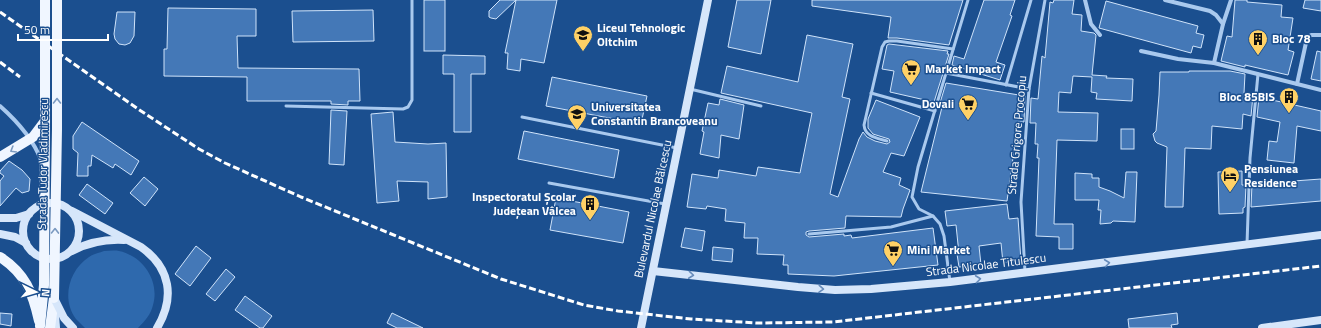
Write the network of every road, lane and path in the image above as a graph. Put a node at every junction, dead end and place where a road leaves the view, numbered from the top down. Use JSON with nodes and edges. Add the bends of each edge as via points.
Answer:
{"nodes":[{"id":1,"x":45,"y":0,"type":"edge"},
{"id":2,"x":57,"y":0,"type":"edge"},
{"id":3,"x":412,"y":0,"type":"edge"},
{"id":4,"x":708,"y":0,"type":"edge"},
{"id":5,"x":968,"y":0,"type":"edge"},
{"id":6,"x":1031,"y":0,"type":"edge"},
{"id":7,"x":1045,"y":0,"type":"edge"},
{"id":8,"x":1085,"y":0,"type":"edge"},
{"id":9,"x":1165,"y":0,"type":"edge"},
{"id":10,"x":1231,"y":0,"type":"edge"},
{"id":11,"x":1223,"y":24,"type":"junction"},
{"id":12,"x":1100,"y":35,"type":"dead end"},
{"id":13,"x":1321,"y":35,"type":"edge"},
{"id":14,"x":953,"y":49,"type":"junction"},
{"id":15,"x":1141,"y":51,"type":"dead end"},
{"id":16,"x":1214,"y":63,"type":"junction"},
{"id":17,"x":946,"y":73,"type":"junction"},
{"id":18,"x":1258,"y":74,"type":"junction"},
{"id":19,"x":1297,"y":84,"type":"junction"},
{"id":20,"x":1006,"y":85,"type":"junction"},
{"id":21,"x":690,"y":89,"type":"junction"},
{"id":22,"x":1029,"y":89,"type":"junction"},
{"id":23,"x":1321,"y":90,"type":"edge"},
{"id":24,"x":871,"y":93,"type":"junction"},
{"id":25,"x":0,"y":106,"type":"edge"},
{"id":26,"x":286,"y":106,"type":"dead end"},
{"id":27,"x":761,"y":106,"type":"dead end"},
{"id":28,"x":935,"y":111,"type":"junction"},
{"id":29,"x":522,"y":117,"type":"dead end"},
{"id":30,"x":45,"y":122,"type":"junction"},
{"id":31,"x":887,"y":141,"type":"dead end"},
{"id":32,"x":678,"y":148,"type":"junction"},
{"id":33,"x":0,"y":157,"type":"edge"},
{"id":34,"x":549,"y":183,"type":"dead end"},
{"id":35,"x":47,"y":203,"type":"junction"},
{"id":36,"x":666,"y":204,"type":"junction"},
{"id":37,"x":69,"y":209,"type":"junction"},
{"id":38,"x":29,"y":214,"type":"junction"},
{"id":39,"x":933,"y":216,"type":"junction"},
{"id":40,"x":0,"y":218,"type":"edge"},
{"id":41,"x":0,"y":234,"type":"edge"},
{"id":42,"x":809,"y":234,"type":"dead end"},
{"id":43,"x":1321,"y":235,"type":"edge"},
{"id":44,"x":126,"y":240,"type":"junction"},
{"id":45,"x":26,"y":243,"type":"junction"},
{"id":46,"x":1247,"y":244,"type":"junction"},
{"id":47,"x":35,"y":254,"type":"junction"},
{"id":48,"x":66,"y":255,"type":"junction"},
{"id":49,"x":0,"y":257,"type":"edge"},
{"id":50,"x":653,"y":271,"type":"junction"},
{"id":51,"x":1025,"y":273,"type":"junction"},
{"id":52,"x":950,"y":282,"type":"junction"},
{"id":53,"x":54,"y":296,"type":"junction"},
{"id":54,"x":1321,"y":320,"type":"edge"},
{"id":55,"x":44,"y":327,"type":"edge"},
{"id":56,"x":56,"y":328,"type":"edge"},
{"id":57,"x":73,"y":328,"type":"edge"},
{"id":58,"x":157,"y":328,"type":"edge"},
{"id":59,"x":641,"y":328,"type":"edge"},
{"id":60,"x":1262,"y":328,"type":"edge"}],
"edges":[{"from":1,"to":30,"type":"main road","name":"Strada Tudor Vladimirescu","bridge":true},
{"from":53,"to":2,"type":"main road","name":"Strada Tudor Vladimirescu","one_way":true,"bridge":true},
{"from":3,"to":26,"type":"lane","via":[[412,100],[408,106],[403,109]]},
{"from":4,"to":21,"type":"main road","name":"Bulevardul Nicolae Bălcescu"},
{"from":5,"to":14,"type":"lane"},
{"from":6,"to":20,"type":"lane"},
{"from":7,"to":22,"type":"lane","name":"Strada Grigore Procopiu"},
{"from":8,"to":12,"type":"street","via":[[1091,24]]},
{"from":9,"to":11,"type":"street","via":[[1210,11]]},
{"from":10,"to":11,"type":"street"},
{"from":11,"to":16,"type":"street"},
{"from":13,"to":19,"type":"street","via":[[1311,35],[1307,38]]},
{"from":14,"to":17,"type":"lane"},
{"from":14,"to":24,"type":"lane","via":[[896,41],[885,42]]},
{"from":15,"to":16,"type":"street"},
{"from":16,"to":18,"type":"street"},
{"from":17,"to":20,"type":"lane"},
{"from":17,"to":28,"type":"lane"},
{"from":18,"to":19,"type":"street"},
{"from":18,"to":46,"type":"lane","via":[[1250,158]]},
{"from":19,"to":23,"type":"street"},
{"from":20,"to":22,"type":"lane"},
{"from":21,"to":27,"type":"lane"},
{"from":21,"to":32,"type":"main road","name":"Bulevardul Nicolae Bălcescu"},
{"from":22,"to":51,"type":"lane","name":"Strada Grigore Procopiu","via":[[1021,202]]},
{"from":24,"to":28,"type":"lane"},
{"from":24,"to":31,"type":"lane","via":[[864,131]]},
{"from":25,"to":35,"type":"street","via":[[18,124],[40,157],[47,181]]},
{"from":28,"to":39,"type":"lane","via":[[912,197],[919,209]]},
{"from":29,"to":32,"type":"lane"},
{"from":30,"to":33,"type":"main road","one_way":true,"bridge":true,"via":[[32,137]]},
{"from":30,"to":55,"type":"main road","name":"Strada Tudor Vladimirescu","bridge":true},
{"from":32,"to":36,"type":"main road","name":"Bulevardul Nicolae Bălcescu"},
{"from":34,"to":36,"type":"lane"},
{"from":35,"to":37,"type":"main road","via":[[55,203]]},
{"from":35,"to":38,"type":"main road"},
{"from":36,"to":50,"type":"main road","name":"Bulevardul Nicolae Bălcescu"},
{"from":37,"to":44,"type":"main road"},
{"from":37,"to":48,"type":"main road","via":[[76,219],[79,231],[75,246]]},
{"from":38,"to":40,"type":"main road","via":[[16,218]]},
{"from":38,"to":45,"type":"main road","via":[[24,229]]},
{"from":39,"to":42,"type":"lane","via":[[891,227]]},
{"from":39,"to":52,"type":"lane","via":[[940,224],[944,236]]},
{"from":41,"to":45,"type":"main road","via":[[15,237]]},
{"from":43,"to":46,"type":"main road","name":"Strada Nicolae Titulescu"},
{"from":44,"to":48,"type":"main road","via":[[90,243]]},
{"from":44,"to":58,"type":"main road","via":[[150,253],[164,273],[168,288],[167,303]]},
{"from":45,"to":47,"type":"main road"},
{"from":51,"to":46,"type":"main road","name":"Strada Nicolae Titulescu","one_way":true},
{"from":47,"to":48,"type":"main road","via":[[51,259]]},
{"from":47,"to":53,"type":"main road","via":[[46,271]]},
{"from":48,"to":53,"type":"main road","via":[[58,270]]},
{"from":49,"to":55,"type":"main road","via":[[16,269],[25,280]]},
{"from":50,"to":52,"type":"main road","name":"Strada Nicolae Titulescu","one_way":true,"via":[[835,290]]},
{"from":50,"to":59,"type":"main road","name":"Bulevardul Nicolae Bălcescu"},
{"from":52,"to":51,"type":"main road","name":"Strada Nicolae Titulescu","one_way":true},
{"from":53,"to":55,"type":"main road","name":"Strada Tudor Vladimirescu"},
{"from":53,"to":56,"type":"main road"},
{"from":53,"to":57,"type":"main road","bridge":true,"via":[[64,318]]},
{"from":54,"to":60,"type":"main road"}]}
